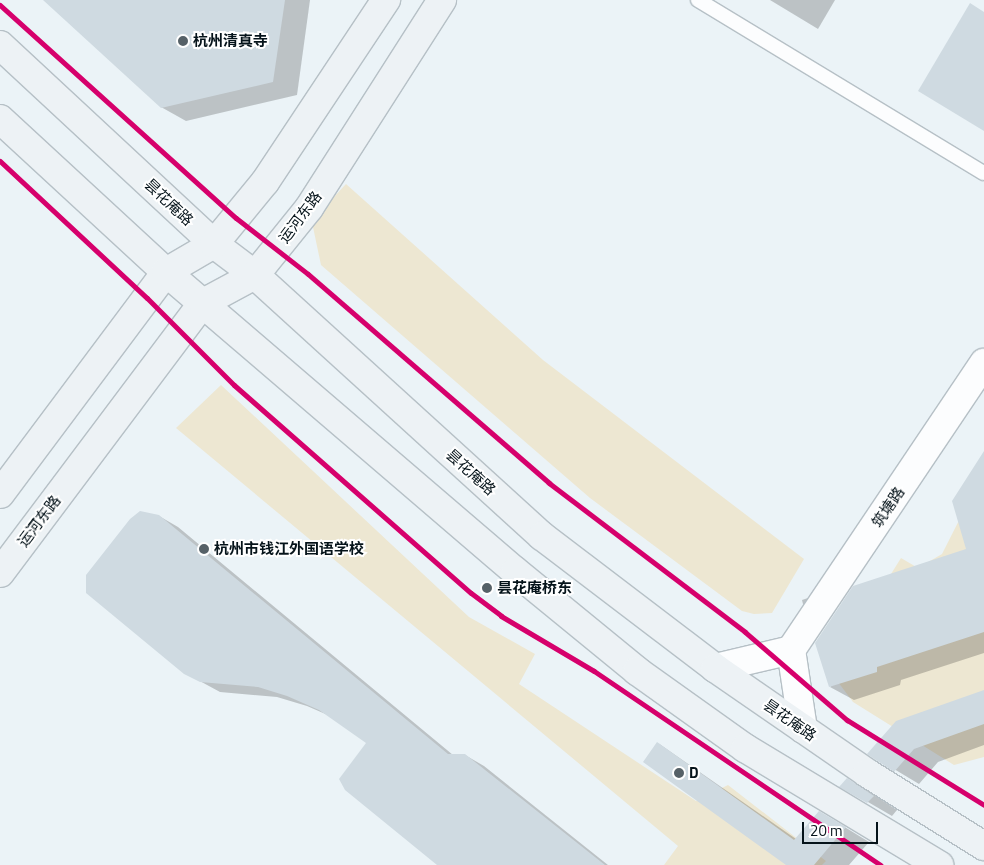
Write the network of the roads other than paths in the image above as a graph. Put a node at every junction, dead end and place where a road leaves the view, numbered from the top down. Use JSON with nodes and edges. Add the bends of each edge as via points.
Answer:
{"nodes":[{"id":1,"x":386,"y":0,"type":"edge"},
{"id":2,"x":442,"y":0,"type":"edge"},
{"id":3,"x":698,"y":0,"type":"edge"},
{"id":4,"x":0,"y":45,"type":"edge"},
{"id":5,"x":0,"y":118,"type":"edge"},
{"id":6,"x":984,"y":173,"type":"edge"},
{"id":7,"x":214,"y":244,"type":"junction"},
{"id":8,"x":166,"y":272,"type":"junction"},
{"id":9,"x":255,"y":275,"type":"junction"},
{"id":10,"x":203,"y":303,"type":"junction"},
{"id":11,"x":984,"y":363,"type":"edge"},
{"id":12,"x":0,"y":494,"type":"edge"},
{"id":13,"x":0,"y":573,"type":"edge"},
{"id":14,"x":791,"y":650,"type":"junction"},
{"id":15,"x":715,"y":668,"type":"junction"},
{"id":16,"x":803,"y":729,"type":"junction"},
{"id":17,"x":984,"y":846,"type":"edge"},
{"id":18,"x":939,"y":865,"type":"edge"}],
"edges":[{"from":1,"to":7,"type":"main road","via":[[265,182]]},
{"from":2,"to":9,"type":"main road","name":"运河东路","via":[[309,208]]},
{"from":3,"to":6,"type":"lane"},
{"from":4,"to":7,"type":"main road","name":"昙花庵路"},
{"from":5,"to":8,"type":"main road"},
{"from":7,"to":8,"type":"main road"},
{"from":7,"to":9,"type":"main road","name":"昙花庵路"},
{"from":8,"to":10,"type":"main road"},
{"from":8,"to":12,"type":"main road"},
{"from":9,"to":10,"type":"main road","name":"运河东路"},
{"from":9,"to":15,"type":"main road","name":"昙花庵路","via":[[542,536]]},
{"from":10,"to":13,"type":"main road","name":"运河东路"},
{"from":10,"to":18,"type":"main road","via":[[515,571],[638,671],[745,748]]},
{"from":11,"to":14,"type":"street","name":"筑塘路"},
{"from":14,"to":15,"type":"street"},
{"from":14,"to":16,"type":"street"},
{"from":15,"to":16,"type":"main road","name":"昙花庵路"},
{"from":16,"to":17,"type":"main road","name":"昙花庵路","via":[[866,773]]}]}
